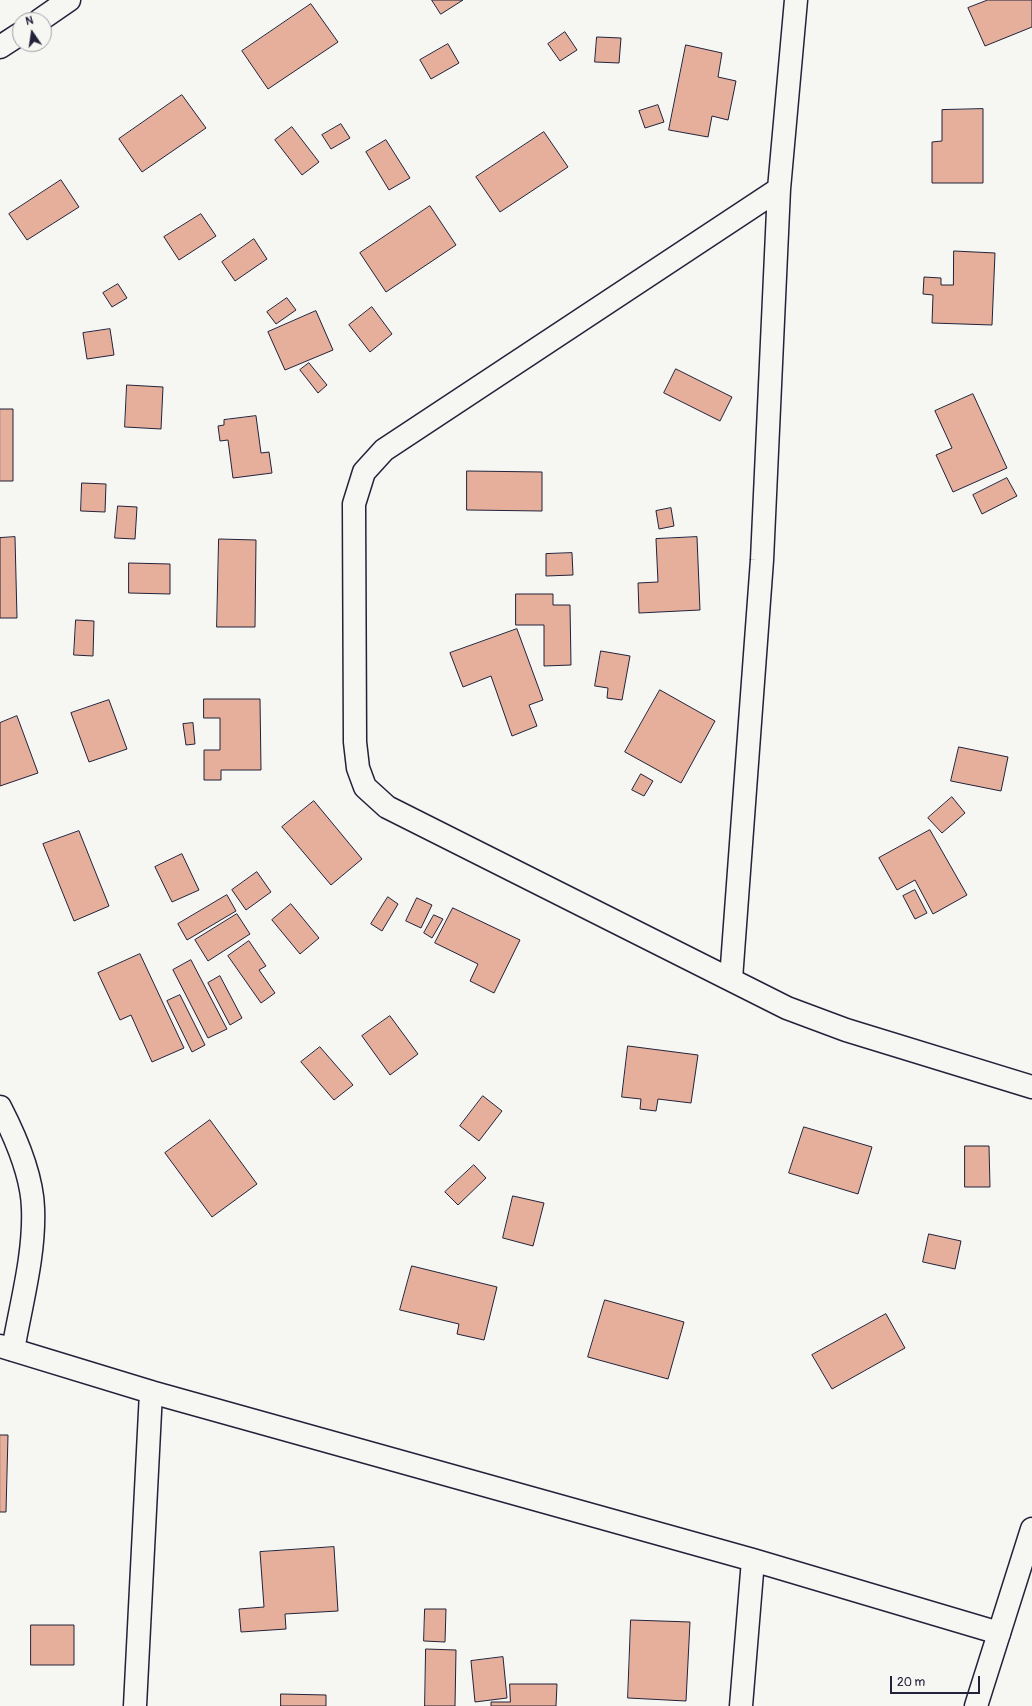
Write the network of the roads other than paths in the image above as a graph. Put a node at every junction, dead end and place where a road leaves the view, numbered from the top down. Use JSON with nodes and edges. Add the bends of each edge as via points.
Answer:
{"nodes":[{"id":1,"x":68,"y":0,"type":"edge"},
{"id":2,"x":796,"y":0,"type":"edge"},
{"id":3,"x":51,"y":12,"type":"edge"},
{"id":4,"x":12,"y":39,"type":"edge"},
{"id":5,"x":0,"y":47,"type":"edge"},
{"id":6,"x":779,"y":189,"type":"junction"},
{"id":7,"x":731,"y":979,"type":"junction"},
{"id":8,"x":1032,"y":1087,"type":"edge"},
{"id":9,"x":0,"y":1107,"type":"edge"},
{"id":10,"x":6,"y":1348,"type":"edge"},
{"id":11,"x":151,"y":1392,"type":"junction"},
{"id":12,"x":1032,"y":1529,"type":"edge"},
{"id":13,"x":753,"y":1560,"type":"junction"},
{"id":14,"x":998,"y":1633,"type":"junction"},
{"id":15,"x":135,"y":1706,"type":"edge"},
{"id":16,"x":741,"y":1706,"type":"edge"},
{"id":17,"x":976,"y":1706,"type":"edge"}],
"edges":[{"from":1,"to":3,"type":"street"},
{"from":2,"to":6,"type":"street"},
{"from":4,"to":5,"type":"street"},
{"from":6,"to":7,"type":"street","via":[[762,560]]},
{"from":6,"to":7,"type":"street","via":[[384,450],[364,472],[354,504],[354,742],[358,768],[365,787],[386,807]]},
{"from":7,"to":8,"type":"street","via":[[787,1008],[846,1030]]},
{"from":9,"to":10,"type":"street","via":[[10,1126],[29,1181],[33,1206],[33,1238]]},
{"from":10,"to":11,"type":"street"},
{"from":11,"to":13,"type":"street"},
{"from":11,"to":15,"type":"street"},
{"from":12,"to":14,"type":"street"},
{"from":13,"to":14,"type":"street"},
{"from":13,"to":16,"type":"street"},
{"from":14,"to":17,"type":"street"}]}
